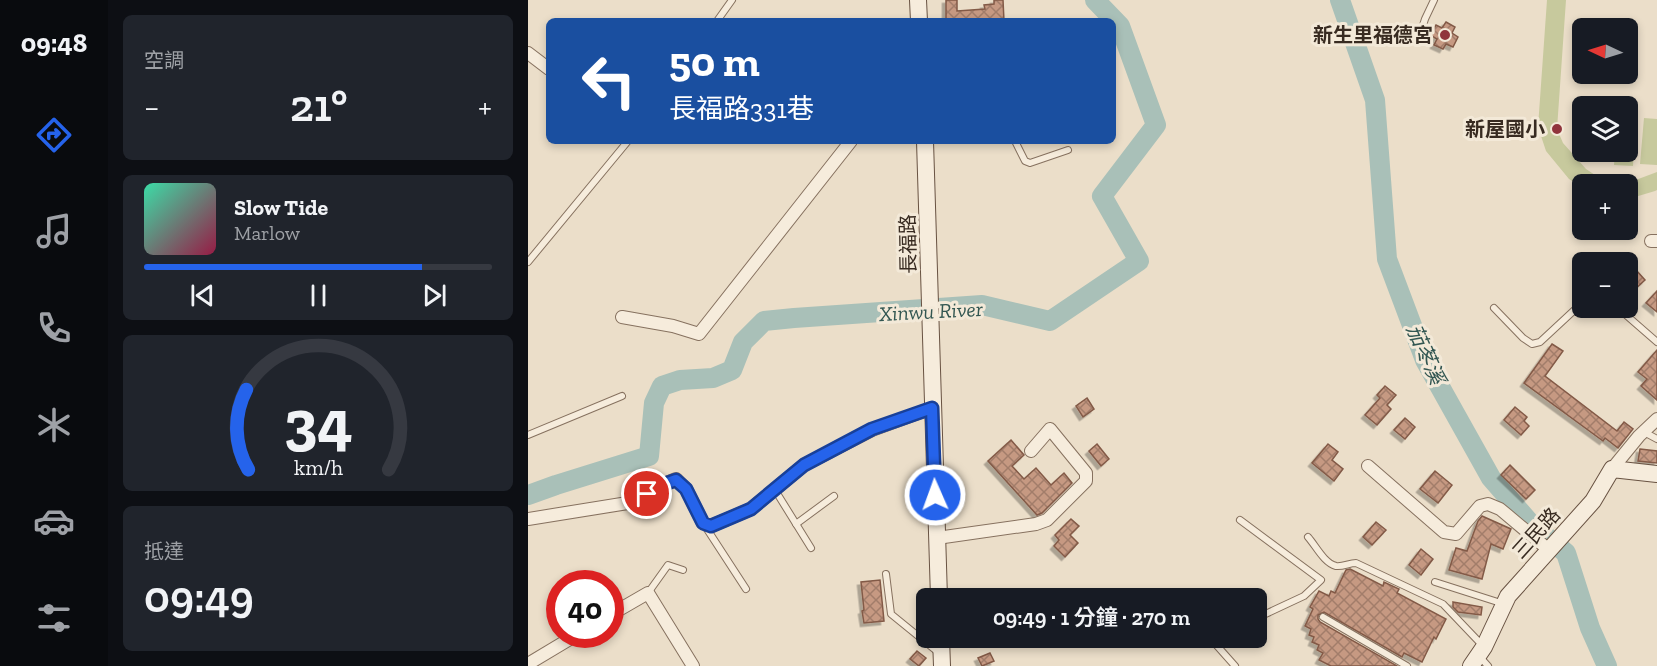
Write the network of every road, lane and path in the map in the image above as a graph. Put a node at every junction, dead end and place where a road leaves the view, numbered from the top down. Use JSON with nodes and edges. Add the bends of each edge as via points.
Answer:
{"nodes":[{"id":1,"x":732,"y":0,"type":"edge"},
{"id":2,"x":918,"y":0,"type":"edge"},
{"id":3,"x":1434,"y":0,"type":"edge"},
{"id":4,"x":719,"y":18,"type":"edge"},
{"id":5,"x":919,"y":18,"type":"edge"},
{"id":6,"x":1419,"y":38,"type":"dead end"},
{"id":7,"x":528,"y":53,"type":"edge"},
{"id":8,"x":546,"y":67,"type":"edge"},
{"id":9,"x":626,"y":144,"type":"edge"},
{"id":10,"x":849,"y":144,"type":"edge"},
{"id":11,"x":925,"y":144,"type":"edge"},
{"id":12,"x":1016,"y":144,"type":"edge"},
{"id":13,"x":1068,"y":150,"type":"dead end"},
{"id":14,"x":528,"y":262,"type":"edge"},
{"id":15,"x":1494,"y":308,"type":"dead end"},
{"id":16,"x":1572,"y":312,"type":"edge"},
{"id":17,"x":622,"y":317,"type":"dead end"},
{"id":18,"x":1629,"y":318,"type":"edge"},
{"id":19,"x":1657,"y":342,"type":"edge"},
{"id":20,"x":622,"y":396,"type":"dead end"},
{"id":21,"x":932,"y":408,"type":"junction"},
{"id":22,"x":1657,"y":419,"type":"edge"},
{"id":23,"x":1644,"y":432,"type":"junction"},
{"id":24,"x":528,"y":435,"type":"edge"},
{"id":25,"x":1657,"y":439,"type":"edge"},
{"id":26,"x":1030,"y":451,"type":"dead end"},
{"id":27,"x":1368,"y":466,"type":"dead end"},
{"id":28,"x":1612,"y":469,"type":"junction"},
{"id":29,"x":1657,"y":474,"type":"edge"},
{"id":30,"x":774,"y":490,"type":"junction"},
{"id":31,"x":834,"y":496,"type":"dead end"},
{"id":32,"x":528,"y":519,"type":"edge"},
{"id":33,"x":1240,"y":520,"type":"dead end"},
{"id":34,"x":703,"y":523,"type":"junction"},
{"id":35,"x":796,"y":524,"type":"junction"},
{"id":36,"x":1308,"y":537,"type":"dead end"},
{"id":37,"x":937,"y":538,"type":"junction"},
{"id":38,"x":1552,"y":546,"type":"junction"},
{"id":39,"x":811,"y":548,"type":"dead end"},
{"id":40,"x":683,"y":570,"type":"dead end"},
{"id":41,"x":886,"y":574,"type":"dead end"},
{"id":42,"x":1435,"y":582,"type":"dead end"},
{"id":43,"x":939,"y":588,"type":"edge"},
{"id":44,"x":746,"y":589,"type":"dead end"},
{"id":45,"x":648,"y":593,"type":"junction"},
{"id":46,"x":1504,"y":604,"type":"junction"},
{"id":47,"x":624,"y":607,"type":"edge"},
{"id":48,"x":1267,"y":613,"type":"edge"},
{"id":49,"x":1323,"y":617,"type":"dead end"},
{"id":50,"x":555,"y":648,"type":"edge"},
{"id":51,"x":1219,"y":648,"type":"edge"},
{"id":52,"x":1481,"y":658,"type":"edge"},
{"id":53,"x":942,"y":661,"type":"edge"},
{"id":54,"x":528,"y":664,"type":"edge"},
{"id":55,"x":693,"y":666,"type":"edge"},
{"id":56,"x":1234,"y":666,"type":"edge"},
{"id":57,"x":1407,"y":666,"type":"edge"}],
"edges":[{"from":1,"to":4,"type":"lane"},
{"from":2,"to":5,"type":"street"},
{"from":3,"to":6,"type":"lane"},
{"from":7,"to":8,"type":"street"},
{"from":9,"to":14,"type":"lane"},
{"from":10,"to":17,"type":"street","via":[[699,334]]},
{"from":11,"to":21,"type":"street","name":"長福路"},
{"from":12,"to":13,"type":"lane","via":[[1025,161],[1030,162]]},
{"from":15,"to":16,"type":"lane","via":[[1532,344],[1540,342]]},
{"from":18,"to":19,"type":"lane"},
{"from":20,"to":24,"type":"lane"},
{"from":21,"to":30,"type":"street","via":[[872,429],[804,465]]},
{"from":21,"to":37,"type":"street","name":"長福路"},
{"from":22,"to":23,"type":"street"},
{"from":23,"to":25,"type":"lane"},
{"from":23,"to":28,"type":"street"},
{"from":26,"to":37,"type":"street","via":[[1050,429],[1086,473],[1086,481],[1047,520]]},
{"from":27,"to":38,"type":"street","via":[[1444,532],[1456,534],[1480,506],[1488,504]]},
{"from":28,"to":29,"type":"street"},
{"from":28,"to":38,"type":"street","name":"三民路","via":[[1593,501]]},
{"from":30,"to":34,"type":"street","via":[[751,509],[711,526]]},
{"from":30,"to":35,"type":"lane"},
{"from":31,"to":35,"type":"lane"},
{"from":32,"to":34,"type":"street","via":[[634,502],[676,480],[686,489]]},
{"from":33,"to":48,"type":"lane","via":[[1321,580],[1305,596]]},
{"from":34,"to":44,"type":"lane"},
{"from":35,"to":39,"type":"lane"},
{"from":36,"to":52,"type":"lane","via":[[1335,566],[1356,563],[1443,604]]},
{"from":37,"to":43,"type":"street","name":"長福路"},
{"from":38,"to":46,"type":"street","name":"三民路"},
{"from":40,"to":45,"type":"lane","via":[[668,564]]},
{"from":41,"to":53,"type":"lane","via":[[891,614]]},
{"from":42,"to":46,"type":"lane"},
{"from":45,"to":47,"type":"street"},
{"from":45,"to":55,"type":"street"},
{"from":46,"to":52,"type":"street","name":"三民路"},
{"from":49,"to":57,"type":"lane"},
{"from":50,"to":54,"type":"street"},
{"from":51,"to":56,"type":"lane"}]}
